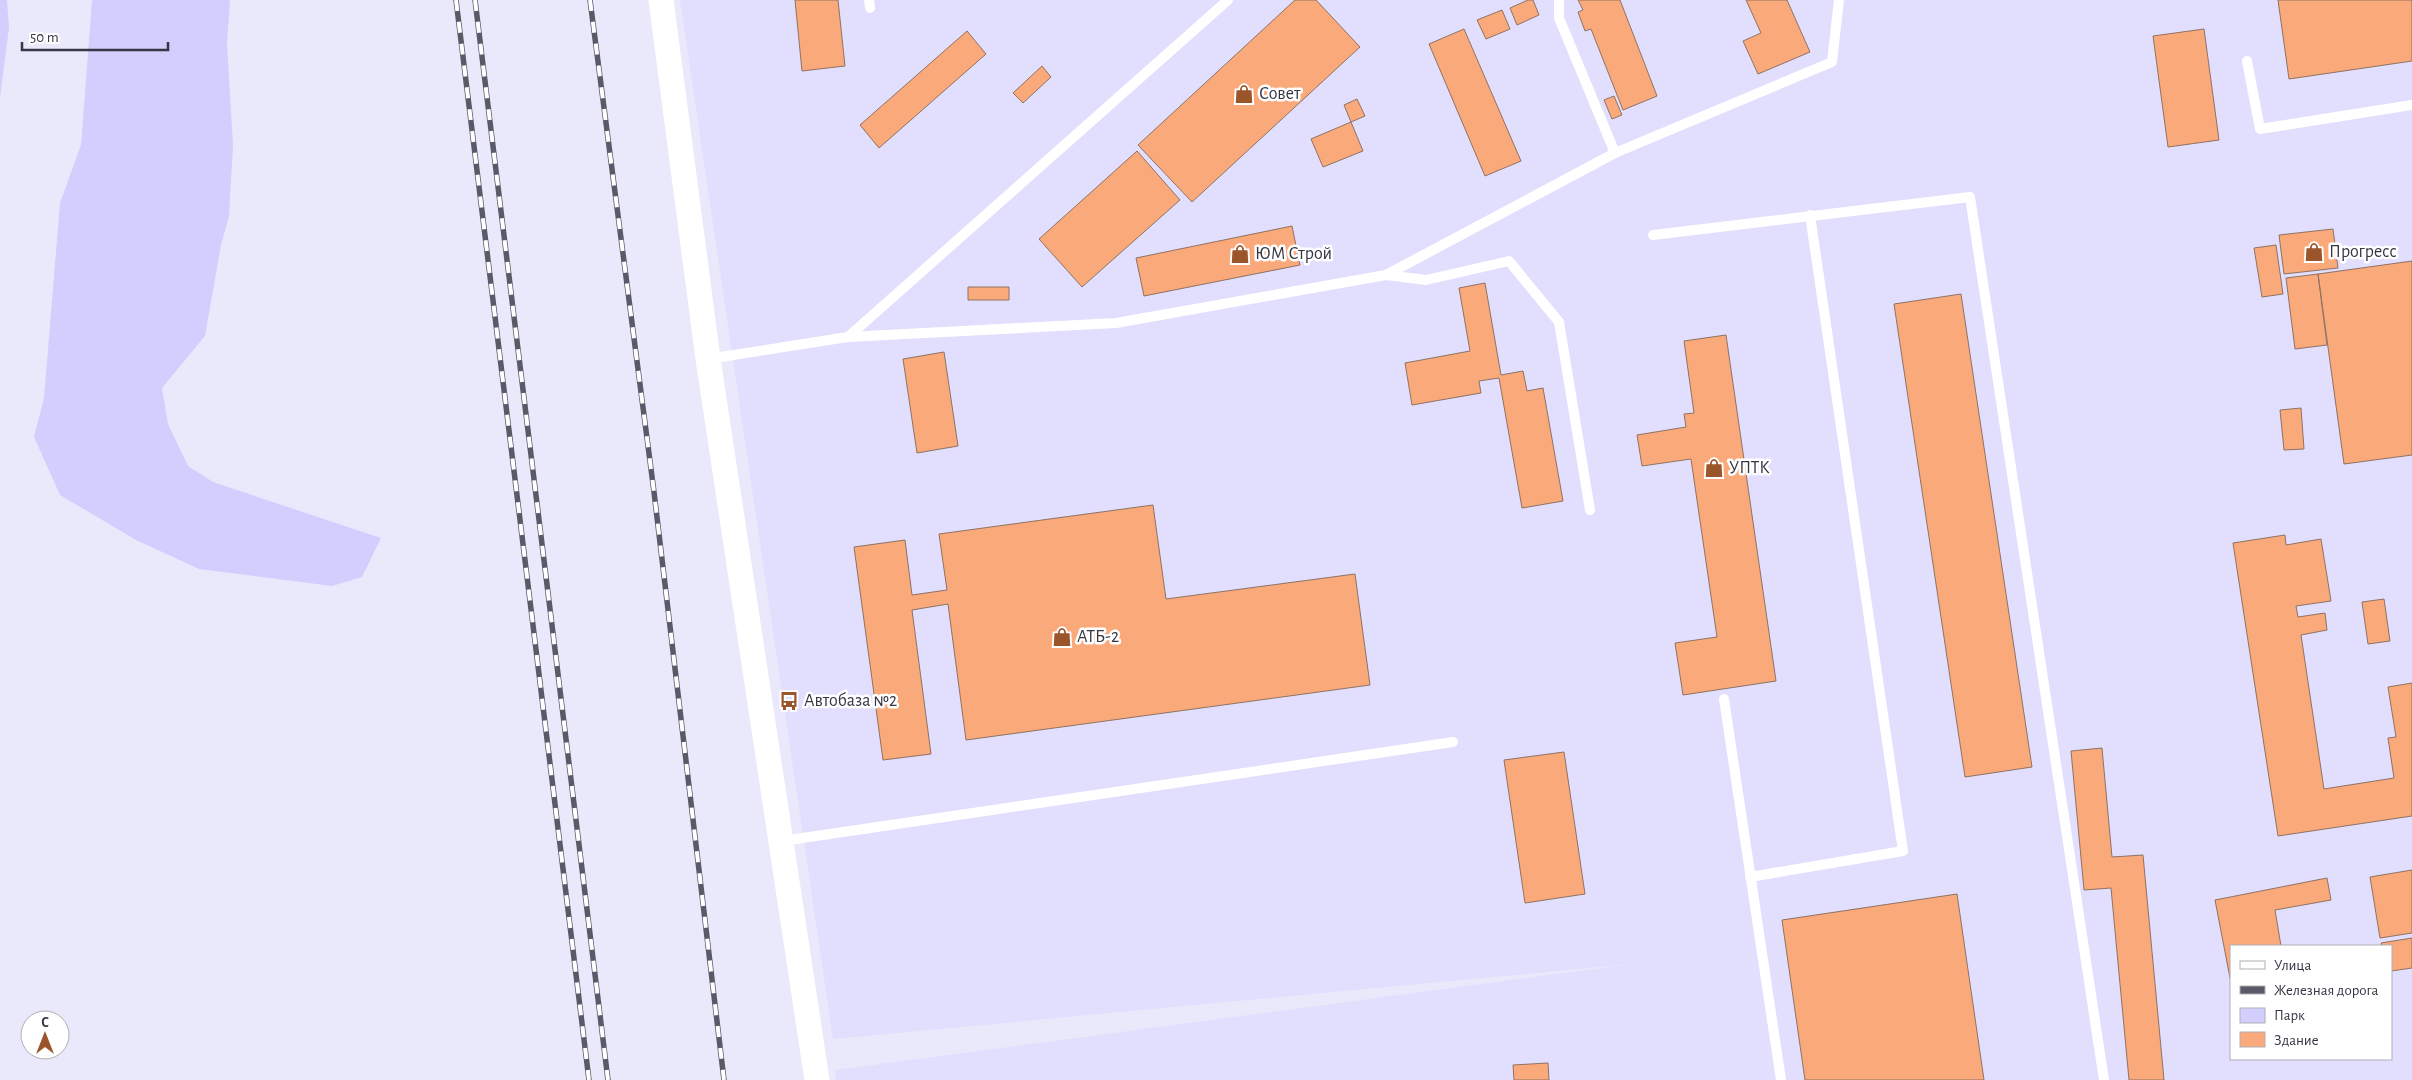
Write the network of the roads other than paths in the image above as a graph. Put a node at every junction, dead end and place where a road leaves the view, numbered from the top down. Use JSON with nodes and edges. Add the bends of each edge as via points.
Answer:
{"nodes":[{"id":1,"x":661,"y":0,"type":"edge"},
{"id":2,"x":1228,"y":0,"type":"edge"},
{"id":3,"x":1559,"y":0,"type":"edge"},
{"id":4,"x":1840,"y":0,"type":"edge"},
{"id":5,"x":2247,"y":61,"type":"dead end"},
{"id":6,"x":2412,"y":104,"type":"edge"},
{"id":7,"x":1615,"y":153,"type":"junction"},
{"id":8,"x":1810,"y":215,"type":"junction"},
{"id":9,"x":1653,"y":236,"type":"dead end"},
{"id":10,"x":1386,"y":275,"type":"junction"},
{"id":11,"x":848,"y":337,"type":"junction"},
{"id":12,"x":708,"y":359,"type":"junction"},
{"id":13,"x":1590,"y":510,"type":"dead end"},
{"id":14,"x":1724,"y":698,"type":"dead end"},
{"id":15,"x":1453,"y":742,"type":"dead end"},
{"id":16,"x":781,"y":842,"type":"junction"},
{"id":17,"x":1750,"y":877,"type":"junction"},
{"id":18,"x":817,"y":1080,"type":"edge"},
{"id":19,"x":1781,"y":1080,"type":"edge"},
{"id":20,"x":2104,"y":1080,"type":"edge"}],
"edges":[{"from":1,"to":12,"type":"street"},
{"from":2,"to":11,"type":"lane"},
{"from":3,"to":7,"type":"lane","via":[[1559,18]]},
{"from":4,"to":7,"type":"lane","via":[[1832,62]]},
{"from":5,"to":6,"type":"lane","via":[[2260,129]]},
{"from":7,"to":10,"type":"lane"},
{"from":8,"to":9,"type":"lane"},
{"from":8,"to":17,"type":"lane","via":[[1903,851]]},
{"from":8,"to":20,"type":"lane","via":[[1970,197]]},
{"from":10,"to":11,"type":"lane","via":[[1116,323]]},
{"from":10,"to":13,"type":"lane","via":[[1426,280],[1509,261],[1559,322]]},
{"from":11,"to":12,"type":"lane"},
{"from":12,"to":16,"type":"street"},
{"from":14,"to":17,"type":"lane"},
{"from":15,"to":16,"type":"lane"},
{"from":16,"to":18,"type":"street"},
{"from":17,"to":19,"type":"lane"}]}
